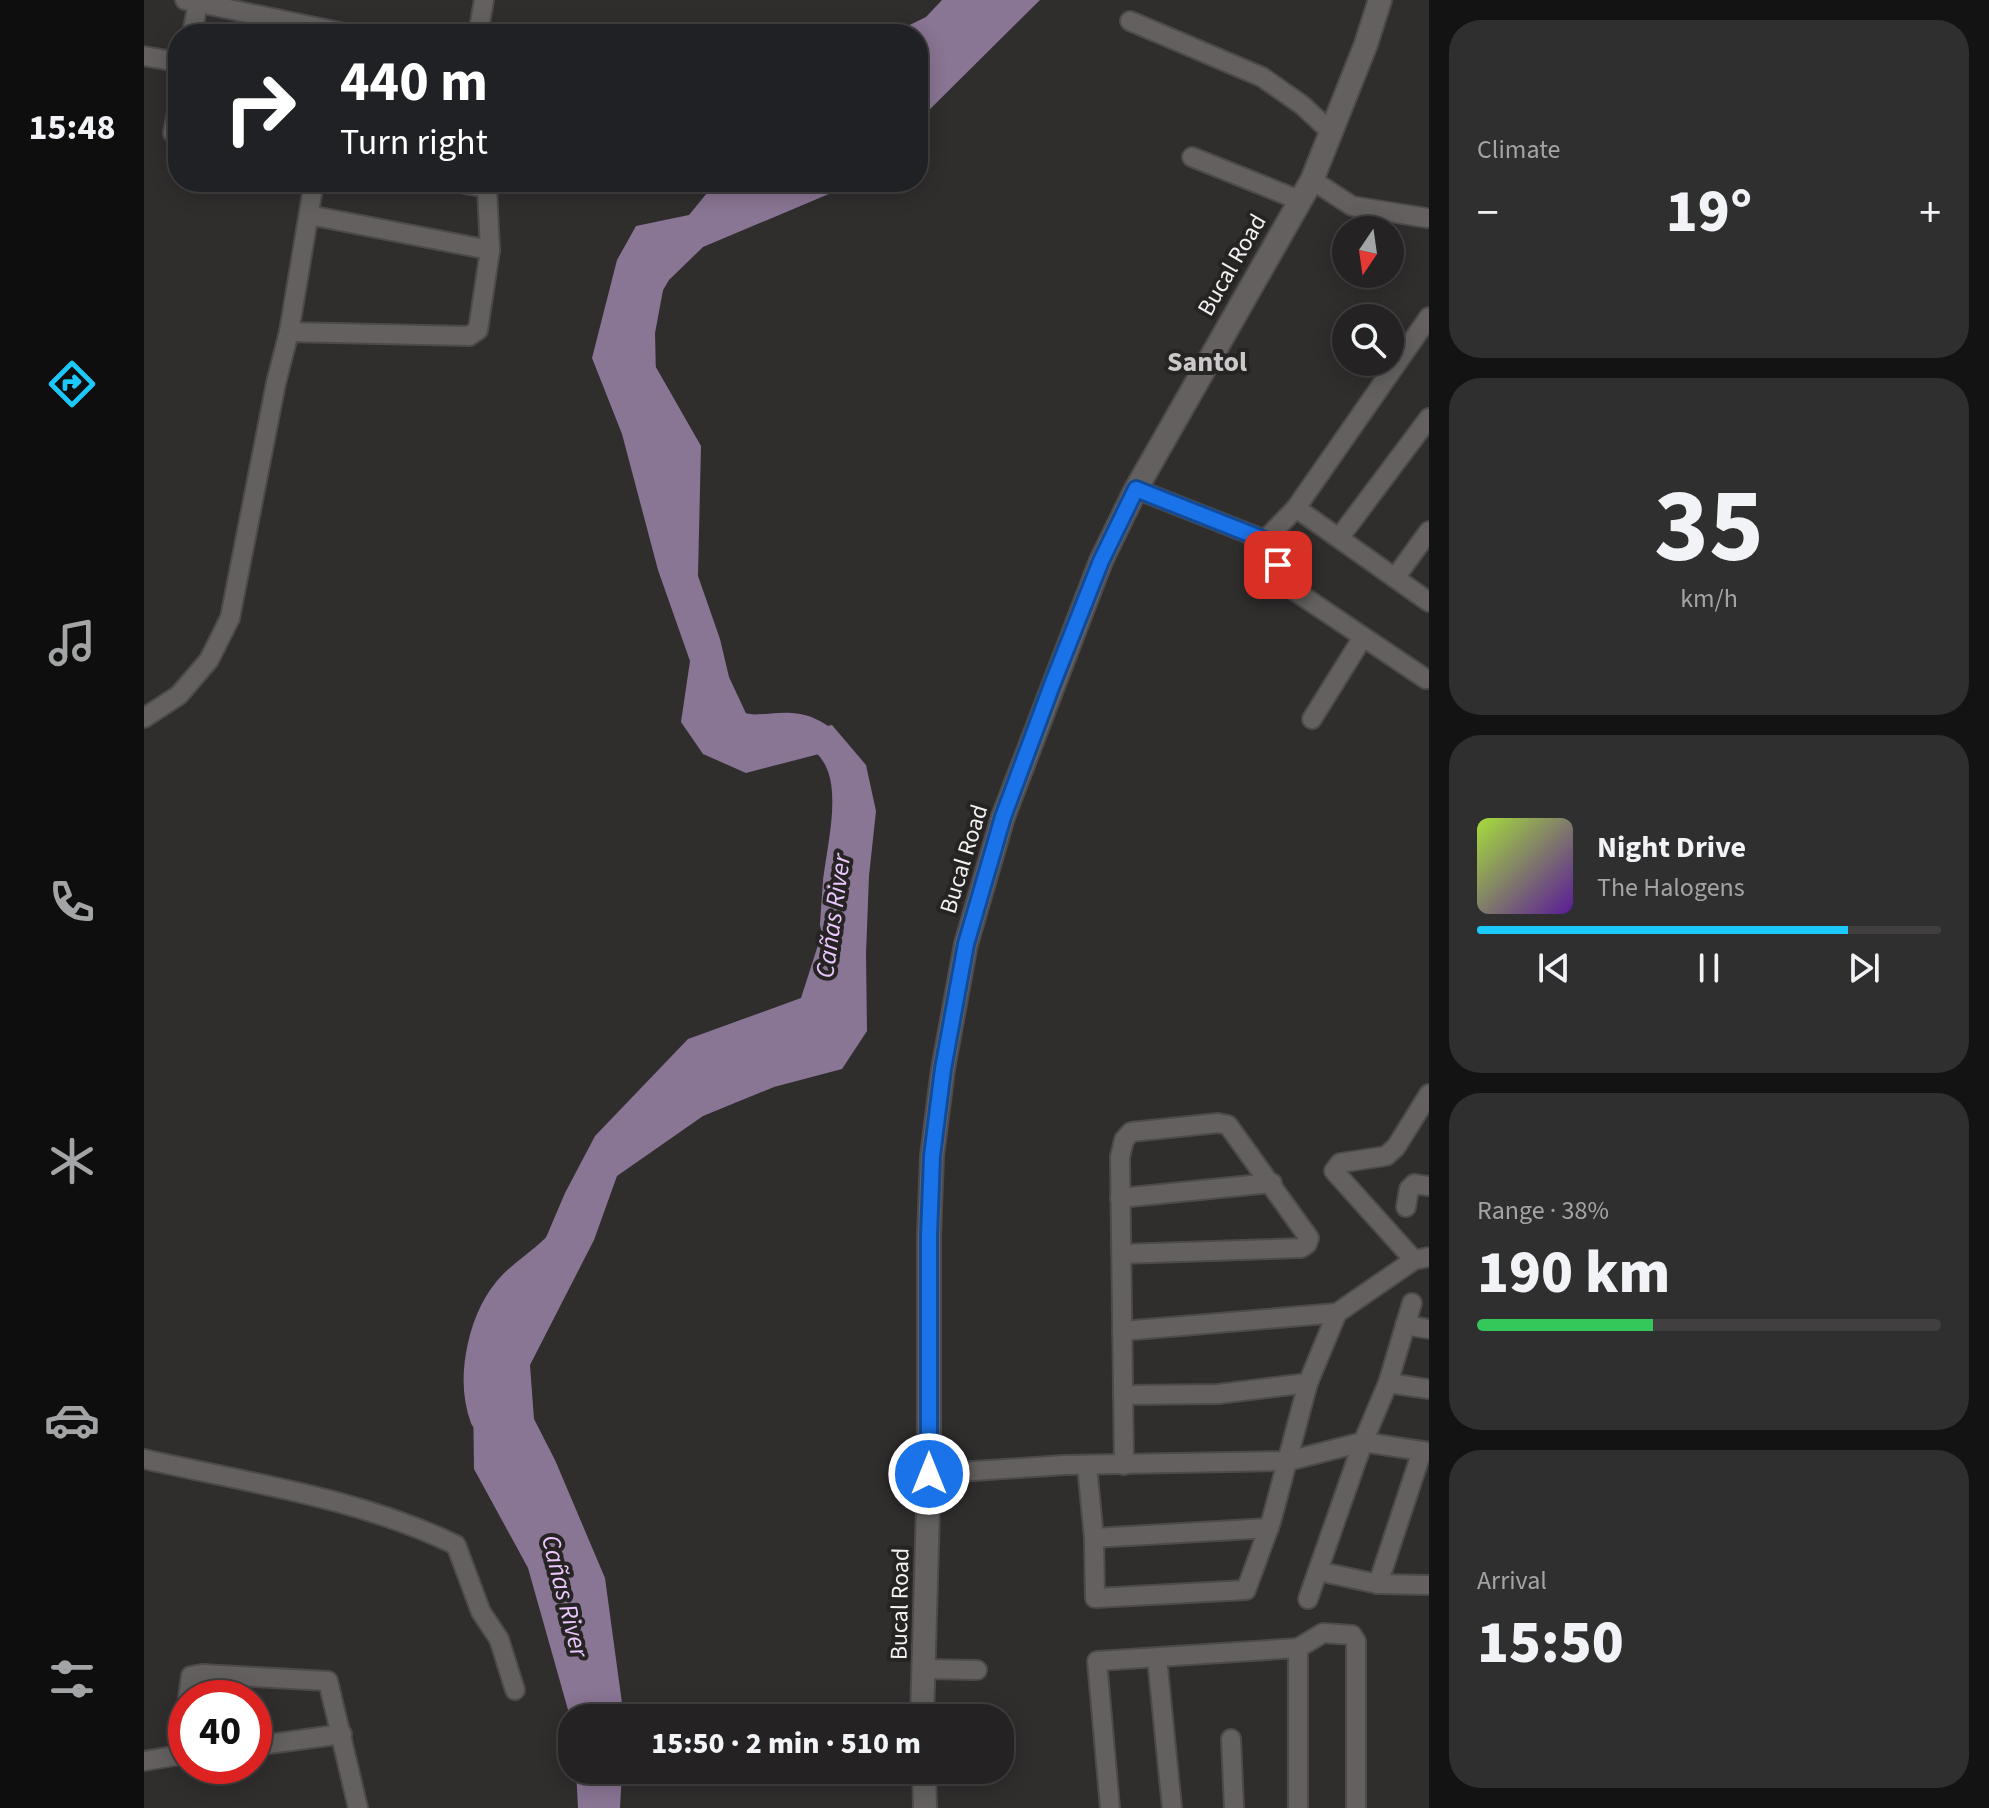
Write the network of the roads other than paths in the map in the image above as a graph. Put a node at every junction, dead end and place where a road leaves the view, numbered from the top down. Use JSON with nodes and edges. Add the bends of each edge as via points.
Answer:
{"nodes":[{"id":1,"x":484,"y":0,"type":"edge"},
{"id":2,"x":1380,"y":0,"type":"edge"},
{"id":3,"x":189,"y":1,"type":"edge"},
{"id":4,"x":260,"y":14,"type":"junction"},
{"id":5,"x":1130,"y":21,"type":"dead end"},
{"id":6,"x":191,"y":24,"type":"edge"},
{"id":7,"x":258,"y":24,"type":"edge"},
{"id":8,"x":303,"y":24,"type":"edge"},
{"id":9,"x":480,"y":24,"type":"edge"},
{"id":10,"x":144,"y":56,"type":"edge"},
{"id":11,"x":168,"y":60,"type":"edge"},
{"id":12,"x":1332,"y":133,"type":"junction"},
{"id":13,"x":1192,"y":157,"type":"dead end"},
{"id":14,"x":1312,"y":180,"type":"junction"},
{"id":15,"x":312,"y":192,"type":"edge"},
{"id":16,"x":486,"y":192,"type":"edge"},
{"id":17,"x":1299,"y":200,"type":"junction"},
{"id":18,"x":309,"y":215,"type":"junction"},
{"id":19,"x":1427,"y":218,"type":"dead end"},
{"id":20,"x":490,"y":250,"type":"junction"},
{"id":21,"x":1429,"y":317,"type":"edge"},
{"id":22,"x":289,"y":332,"type":"junction"},
{"id":23,"x":1429,"y":418,"type":"edge"},
{"id":24,"x":1136,"y":489,"type":"junction"},
{"id":25,"x":1296,"y":508,"type":"junction"},
{"id":26,"x":1428,"y":535,"type":"edge"},
{"id":27,"x":1339,"y":538,"type":"junction"},
{"id":28,"x":1265,"y":540,"type":"junction"},
{"id":29,"x":1395,"y":578,"type":"junction"},
{"id":30,"x":1429,"y":602,"type":"edge"},
{"id":31,"x":1363,"y":637,"type":"junction"},
{"id":32,"x":1426,"y":679,"type":"dead end"},
{"id":33,"x":144,"y":718,"type":"edge"},
{"id":34,"x":1312,"y":719,"type":"dead end"},
{"id":35,"x":1429,"y":1094,"type":"edge"},
{"id":36,"x":1272,"y":1183,"type":"junction"},
{"id":37,"x":1429,"y":1186,"type":"edge"},
{"id":38,"x":1120,"y":1198,"type":"junction"},
{"id":39,"x":1406,"y":1207,"type":"dead end"},
{"id":40,"x":1121,"y":1254,"type":"junction"},
{"id":41,"x":1421,"y":1259,"type":"edge"},
{"id":42,"x":1412,"y":1303,"type":"dead end"},
{"id":43,"x":1337,"y":1313,"type":"junction"},
{"id":44,"x":1405,"y":1325,"type":"junction"},
{"id":45,"x":1429,"y":1329,"type":"edge"},
{"id":46,"x":1122,"y":1331,"type":"junction"},
{"id":47,"x":1308,"y":1383,"type":"junction"},
{"id":48,"x":1388,"y":1383,"type":"junction"},
{"id":49,"x":1429,"y":1389,"type":"edge"},
{"id":50,"x":1123,"y":1395,"type":"junction"},
{"id":51,"x":1363,"y":1442,"type":"junction"},
{"id":52,"x":1426,"y":1451,"type":"edge"},
{"id":53,"x":144,"y":1459,"type":"edge"},
{"id":54,"x":1288,"y":1461,"type":"junction"},
{"id":55,"x":1124,"y":1465,"type":"junction"},
{"id":56,"x":1087,"y":1466,"type":"junction"},
{"id":57,"x":929,"y":1474,"type":"junction"},
{"id":58,"x":1269,"y":1528,"type":"junction"},
{"id":59,"x":1094,"y":1538,"type":"junction"},
{"id":60,"x":1318,"y":1571,"type":"junction"},
{"id":61,"x":1378,"y":1584,"type":"junction"},
{"id":62,"x":1429,"y":1585,"type":"edge"},
{"id":63,"x":1308,"y":1599,"type":"dead end"},
{"id":64,"x":1298,"y":1648,"type":"junction"},
{"id":65,"x":1157,"y":1658,"type":"junction"},
{"id":66,"x":924,"y":1669,"type":"junction"},
{"id":67,"x":977,"y":1670,"type":"dead end"},
{"id":68,"x":190,"y":1680,"type":"edge"},
{"id":69,"x":515,"y":1690,"type":"dead end"},
{"id":70,"x":923,"y":1704,"type":"edge"},
{"id":71,"x":342,"y":1734,"type":"junction"},
{"id":72,"x":1231,"y":1739,"type":"dead end"},
{"id":73,"x":272,"y":1744,"type":"edge"},
{"id":74,"x":168,"y":1757,"type":"edge"},
{"id":75,"x":144,"y":1761,"type":"edge"},
{"id":76,"x":924,"y":1784,"type":"edge"},
{"id":77,"x":358,"y":1808,"type":"edge"},
{"id":78,"x":925,"y":1808,"type":"edge"},
{"id":79,"x":1110,"y":1808,"type":"edge"},
{"id":80,"x":1172,"y":1808,"type":"edge"},
{"id":81,"x":1234,"y":1808,"type":"edge"},
{"id":82,"x":1298,"y":1808,"type":"edge"},
{"id":83,"x":1356,"y":1808,"type":"edge"}],
"edges":[{"from":1,"to":9,"type":"street"},
{"from":2,"to":12,"type":"street","name":"Bucal Road"},
{"from":3,"to":4,"type":"street"},
{"from":3,"to":6,"type":"street"},
{"from":4,"to":7,"type":"street"},
{"from":4,"to":8,"type":"street"},
{"from":5,"to":12,"type":"street","via":[[1262,77]]},
{"from":10,"to":11,"type":"street"},
{"from":12,"to":14,"type":"street","name":"Bucal Road"},
{"from":13,"to":17,"type":"street"},
{"from":14,"to":17,"type":"street","name":"Bucal Road"},
{"from":14,"to":19,"type":"street","via":[[1352,206]]},
{"from":15,"to":18,"type":"street"},
{"from":16,"to":20,"type":"street"},
{"from":17,"to":24,"type":"street","name":"Bucal Road"},
{"from":18,"to":20,"type":"street"},
{"from":18,"to":22,"type":"street"},
{"from":20,"to":22,"type":"street","via":[[478,330],[469,336]]},
{"from":21,"to":25,"type":"street"},
{"from":22,"to":33,"type":"street","via":[[230,618],[209,660],[179,695]]},
{"from":23,"to":27,"type":"street"},
{"from":24,"to":28,"type":"street"},
{"from":24,"to":57,"type":"street","name":"Bucal Road","via":[[1052,685],[1003,817],[966,944],[932,1156]]},
{"from":25,"to":27,"type":"street"},
{"from":25,"to":28,"type":"street"},
{"from":26,"to":29,"type":"street"},
{"from":27,"to":29,"type":"street"},
{"from":28,"to":31,"type":"street","via":[[1292,589]]},
{"from":29,"to":30,"type":"street"},
{"from":31,"to":32,"type":"street"},
{"from":31,"to":34,"type":"street"},
{"from":35,"to":41,"type":"street","via":[[1386,1156],[1340,1163],[1334,1171]]},
{"from":36,"to":38,"type":"street"},
{"from":36,"to":38,"type":"street","via":[[1228,1125],[1218,1123],[1131,1132],[1120,1157]]},
{"from":36,"to":40,"type":"street","via":[[1309,1238],[1301,1248]]},
{"from":37,"to":39,"type":"street","via":[[1414,1184]]},
{"from":38,"to":40,"type":"street"},
{"from":40,"to":46,"type":"street"},
{"from":41,"to":43,"type":"street"},
{"from":42,"to":44,"type":"street"},
{"from":43,"to":46,"type":"street"},
{"from":43,"to":47,"type":"street"},
{"from":44,"to":45,"type":"street"},
{"from":44,"to":48,"type":"street"},
{"from":46,"to":50,"type":"street"},
{"from":47,"to":50,"type":"street","via":[[1218,1394]]},
{"from":47,"to":54,"type":"street"},
{"from":48,"to":49,"type":"street"},
{"from":48,"to":51,"type":"street"},
{"from":50,"to":55,"type":"street"},
{"from":51,"to":52,"type":"street"},
{"from":51,"to":54,"type":"street"},
{"from":51,"to":60,"type":"street"},
{"from":52,"to":61,"type":"street"},
{"from":53,"to":69,"type":"street","via":[[377,1512],[456,1545],[481,1612],[499,1639]]},
{"from":54,"to":55,"type":"street"},
{"from":54,"to":58,"type":"street"},
{"from":55,"to":56,"type":"street"},
{"from":56,"to":57,"type":"street"},
{"from":56,"to":59,"type":"street"},
{"from":57,"to":66,"type":"street","name":"Bucal Road"},
{"from":58,"to":59,"type":"street"},
{"from":58,"to":59,"type":"street","via":[[1246,1590],[1125,1597],[1095,1598]]},
{"from":60,"to":61,"type":"street"},
{"from":60,"to":63,"type":"street"},
{"from":61,"to":62,"type":"street"},
{"from":64,"to":65,"type":"street"},
{"from":64,"to":82,"type":"street"},
{"from":64,"to":83,"type":"street","via":[[1323,1633],[1352,1635],[1356,1641]]},
{"from":65,"to":79,"type":"street","via":[[1097,1662]]},
{"from":65,"to":80,"type":"street"},
{"from":66,"to":67,"type":"street"},
{"from":66,"to":70,"type":"street","name":"Bucal Road"},
{"from":68,"to":71,"type":"street","via":[[202,1674],[328,1681]]},
{"from":71,"to":73,"type":"street"},
{"from":71,"to":77,"type":"street"},
{"from":72,"to":81,"type":"street"},
{"from":74,"to":75,"type":"street"},
{"from":76,"to":78,"type":"street"}]}
